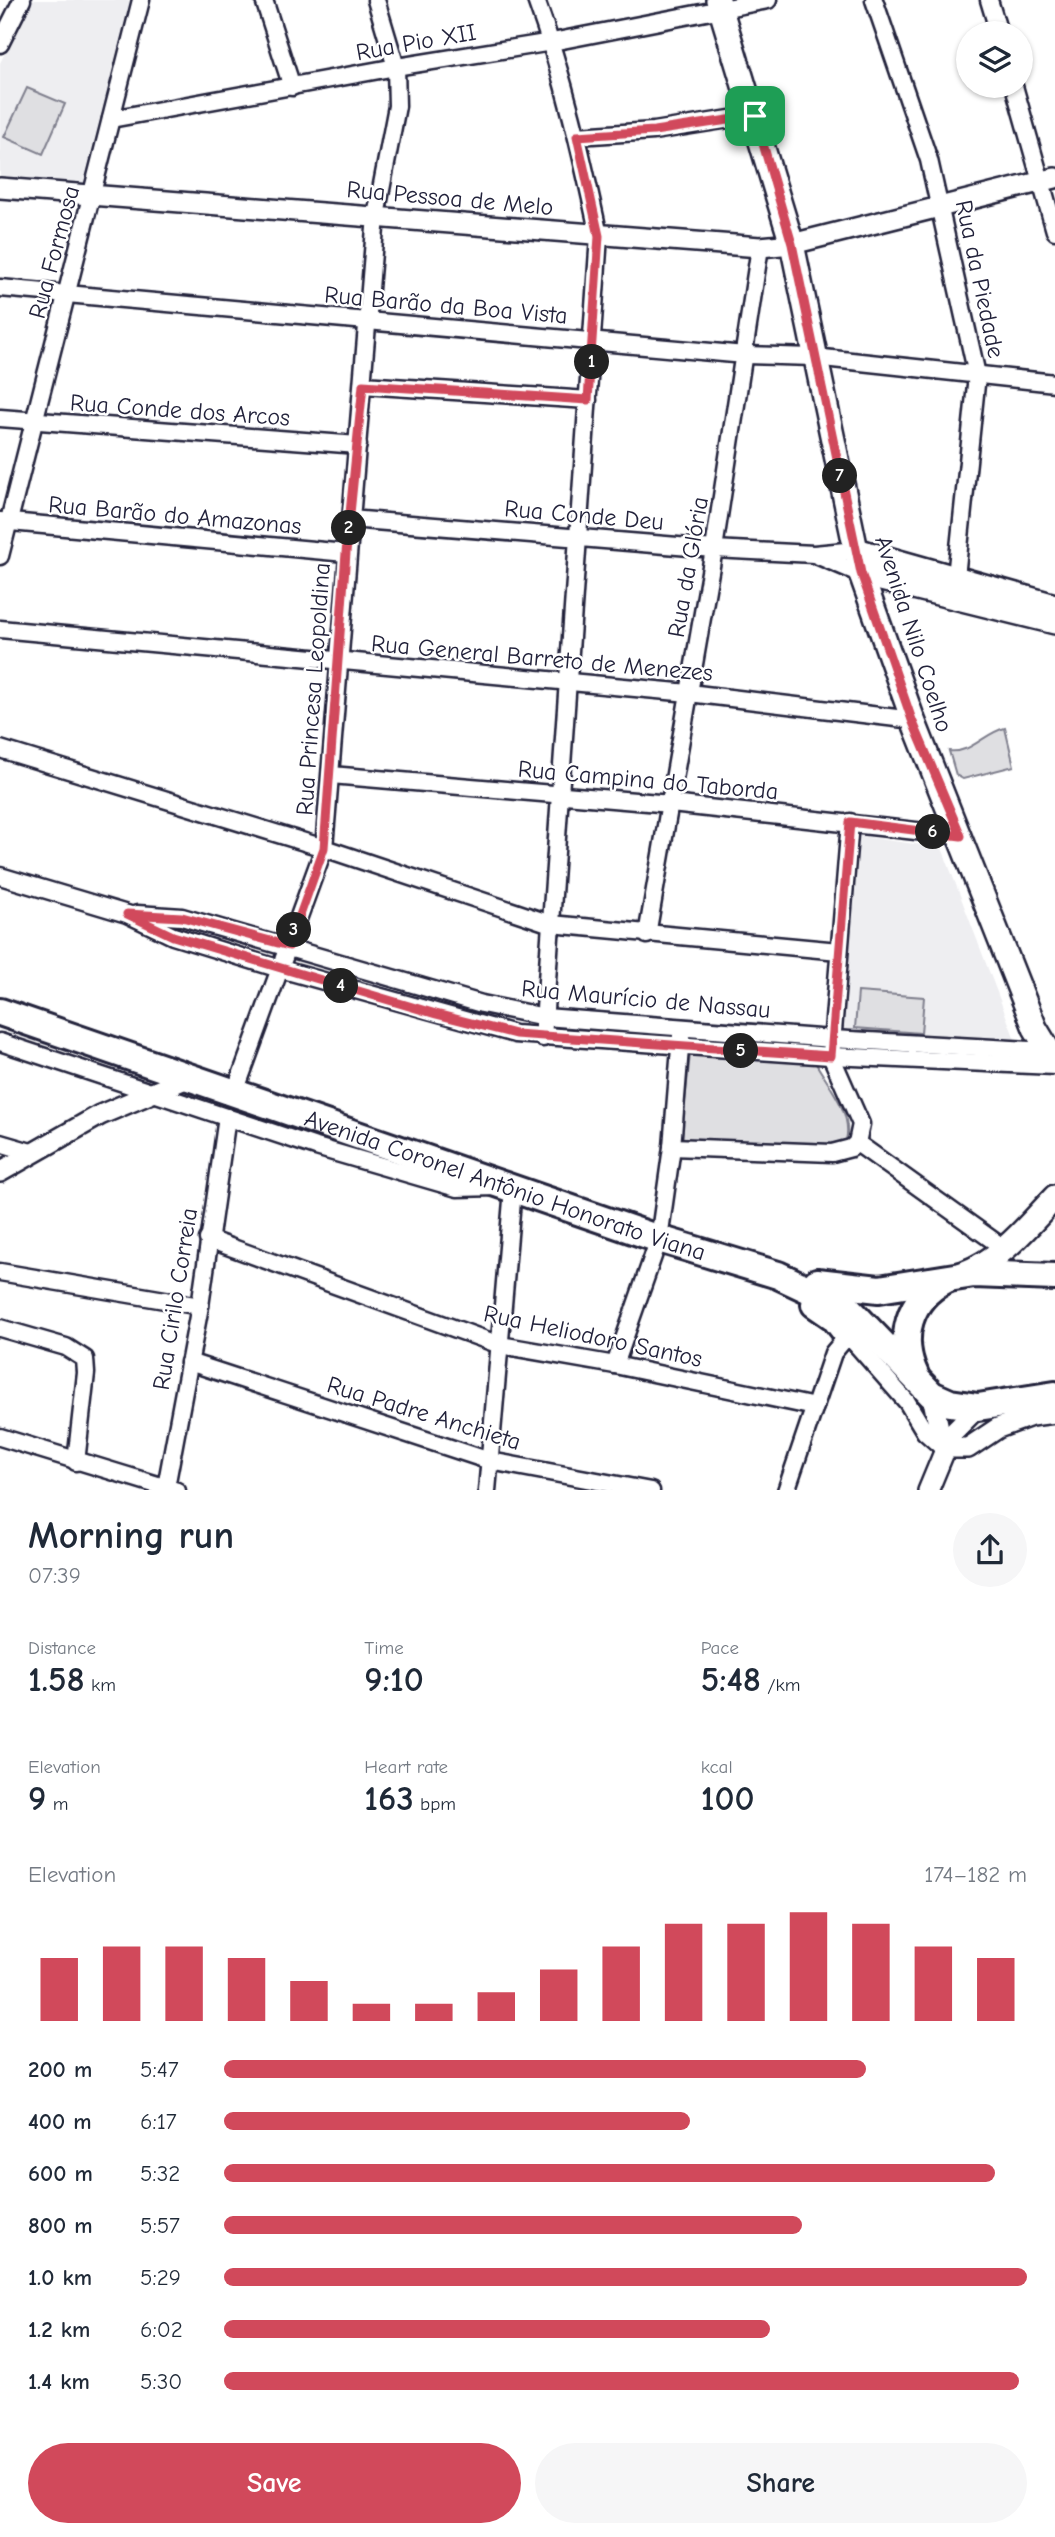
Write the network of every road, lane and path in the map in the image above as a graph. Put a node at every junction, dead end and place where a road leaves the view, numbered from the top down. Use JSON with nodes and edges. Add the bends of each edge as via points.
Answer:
{"nodes":[{"id":1,"x":22,"y":0,"type":"edge"},
{"id":2,"x":141,"y":0,"type":"edge"},
{"id":3,"x":264,"y":0,"type":"edge"},
{"id":4,"x":376,"y":0,"type":"edge"},
{"id":5,"x":536,"y":0,"type":"edge"},
{"id":6,"x":768,"y":0,"type":"edge"},
{"id":7,"x":874,"y":0,"type":"edge"},
{"id":8,"x":989,"y":0,"type":"edge"},
{"id":9,"x":719,"y":4,"type":"edge"},
{"id":10,"x":995,"y":21,"type":"edge"},
{"id":11,"x":551,"y":42,"type":"junction"},
{"id":12,"x":0,"y":44,"type":"edge"},
{"id":13,"x":396,"y":67,"type":"junction"},
{"id":14,"x":292,"y":87,"type":"junction"},
{"id":15,"x":1018,"y":98,"type":"edge"},
{"id":16,"x":755,"y":116,"type":"junction"},
{"id":17,"x":111,"y":119,"type":"junction"},
{"id":18,"x":577,"y":136,"type":"junction"},
{"id":19,"x":1048,"y":180,"type":"edge"},
{"id":20,"x":0,"y":188,"type":"edge"},
{"id":21,"x":93,"y":193,"type":"junction"},
{"id":22,"x":942,"y":209,"type":"junction"},
{"id":23,"x":376,"y":216,"type":"junction"},
{"id":24,"x":1055,"y":231,"type":"edge"},
{"id":25,"x":599,"y":236,"type":"junction"},
{"id":26,"x":792,"y":244,"type":"junction"},
{"id":27,"x":760,"y":247,"type":"junction"},
{"id":28,"x":0,"y":288,"type":"edge"},
{"id":29,"x":65,"y":295,"type":"junction"},
{"id":30,"x":366,"y":320,"type":"junction"},
{"id":31,"x":594,"y":340,"type":"junction"},
{"id":32,"x":745,"y":355,"type":"junction"},
{"id":33,"x":814,"y":357,"type":"junction"},
{"id":34,"x":977,"y":375,"type":"junction"},
{"id":35,"x":1055,"y":383,"type":"edge"},
{"id":36,"x":363,"y":385,"type":"junction"},
{"id":37,"x":588,"y":400,"type":"junction"},
{"id":38,"x":0,"y":418,"type":"edge"},
{"id":39,"x":33,"y":422,"type":"junction"},
{"id":40,"x":358,"y":445,"type":"junction"},
{"id":41,"x":350,"y":519,"type":"junction"},
{"id":42,"x":5,"y":522,"type":"edge"},
{"id":43,"x":579,"y":536,"type":"junction"},
{"id":44,"x":714,"y":549,"type":"junction"},
{"id":45,"x":856,"y":550,"type":"junction"},
{"id":46,"x":346,"y":553,"type":"junction"},
{"id":47,"x":814,"y":554,"type":"junction"},
{"id":48,"x":0,"y":556,"type":"edge"},
{"id":49,"x":861,"y":573,"type":"junction"},
{"id":50,"x":956,"y":577,"type":"junction"},
{"id":51,"x":1055,"y":606,"type":"edge"},
{"id":52,"x":1055,"y":622,"type":"edge"},
{"id":53,"x":0,"y":629,"type":"edge"},
{"id":54,"x":337,"y":662,"type":"junction"},
{"id":55,"x":570,"y":682,"type":"junction"},
{"id":56,"x":689,"y":693,"type":"junction"},
{"id":57,"x":912,"y":720,"type":"junction"},
{"id":58,"x":0,"y":749,"type":"edge"},
{"id":59,"x":331,"y":775,"type":"junction"},
{"id":60,"x":563,"y":794,"type":"junction"},
{"id":61,"x":671,"y":804,"type":"junction"},
{"id":62,"x":850,"y":822,"type":"junction"},
{"id":63,"x":961,"y":836,"type":"junction"},
{"id":64,"x":324,"y":848,"type":"junction"},
{"id":65,"x":0,"y":876,"type":"edge"},
{"id":66,"x":127,"y":914,"type":"junction"},
{"id":67,"x":551,"y":923,"type":"junction"},
{"id":68,"x":647,"y":935,"type":"junction"},
{"id":69,"x":289,"y":946,"type":"junction"},
{"id":70,"x":839,"y":951,"type":"junction"},
{"id":71,"x":280,"y":969,"type":"junction"},
{"id":72,"x":0,"y":1012,"type":"edge"},
{"id":73,"x":545,"y":1017,"type":"junction"},
{"id":74,"x":682,"y":1027,"type":"junction"},
{"id":75,"x":543,"y":1038,"type":"junction"},
{"id":76,"x":832,"y":1039,"type":"junction"},
{"id":77,"x":0,"y":1042,"type":"edge"},
{"id":78,"x":680,"y":1047,"type":"junction"},
{"id":79,"x":831,"y":1056,"type":"junction"},
{"id":80,"x":1053,"y":1057,"type":"edge"},
{"id":81,"x":190,"y":1077,"type":"junction"},
{"id":82,"x":151,"y":1091,"type":"junction"},
{"id":83,"x":231,"y":1105,"type":"junction"},
{"id":84,"x":0,"y":1143,"type":"edge"},
{"id":85,"x":856,"y":1143,"type":"junction"},
{"id":86,"x":672,"y":1147,"type":"junction"},
{"id":87,"x":31,"y":1152,"type":"junction"},
{"id":88,"x":0,"y":1172,"type":"edge"},
{"id":89,"x":509,"y":1188,"type":"junction"},
{"id":90,"x":1055,"y":1197,"type":"edge"},
{"id":91,"x":208,"y":1239,"type":"junction"},
{"id":92,"x":659,"y":1239,"type":"junction"},
{"id":93,"x":1005,"y":1249,"type":"junction"},
{"id":94,"x":750,"y":1267,"type":"junction"},
{"id":95,"x":0,"y":1272,"type":"edge"},
{"id":96,"x":778,"y":1275,"type":"junction"},
{"id":97,"x":962,"y":1276,"type":"junction"},
{"id":98,"x":1055,"y":1277,"type":"edge"},
{"id":99,"x":200,"y":1306,"type":"junction"},
{"id":100,"x":0,"y":1328,"type":"edge"},
{"id":101,"x":848,"y":1335,"type":"junction"},
{"id":102,"x":500,"y":1345,"type":"junction"},
{"id":103,"x":189,"y":1362,"type":"junction"},
{"id":104,"x":615,"y":1365,"type":"junction"},
{"id":105,"x":924,"y":1386,"type":"junction"},
{"id":106,"x":1055,"y":1388,"type":"edge"},
{"id":107,"x":1055,"y":1395,"type":"edge"},
{"id":108,"x":815,"y":1407,"type":"junction"},
{"id":109,"x":978,"y":1407,"type":"junction"},
{"id":110,"x":1055,"y":1413,"type":"edge"},
{"id":111,"x":0,"y":1437,"type":"edge"},
{"id":112,"x":943,"y":1448,"type":"junction"},
{"id":113,"x":490,"y":1461,"type":"junction"},
{"id":114,"x":76,"y":1462,"type":"junction"},
{"id":115,"x":171,"y":1489,"type":"edge"},
{"id":116,"x":487,"y":1490,"type":"edge"},
{"id":117,"x":651,"y":1490,"type":"edge"},
{"id":118,"x":786,"y":1490,"type":"edge"},
{"id":119,"x":928,"y":1490,"type":"edge"}],
"edges":[{"from":1,"to":12,"type":"street"},
{"from":2,"to":17,"type":"street","name":"Rua Formosa"},
{"from":3,"to":14,"type":"street"},
{"from":4,"to":13,"type":"street","name":"Rua Princesa Leopoldina"},
{"from":5,"to":11,"type":"street"},
{"from":6,"to":9,"type":"street","name":"Rua Pio XII"},
{"from":7,"to":22,"type":"street","name":"Rua da Piedade"},
{"from":8,"to":10,"type":"street"},
{"from":9,"to":11,"type":"street","name":"Rua Pio XII"},
{"from":9,"to":16,"type":"main road","name":"Avenida Nilo Coelho"},
{"from":11,"to":13,"type":"street","name":"Rua Pio XII"},
{"from":11,"to":18,"type":"street"},
{"from":13,"to":14,"type":"street","name":"Rua Pio XII"},
{"from":13,"to":23,"type":"street","name":"Rua Princesa Leopoldina","via":[[393,134]]},
{"from":14,"to":17,"type":"street","name":"Rua Pio XII"},
{"from":15,"to":19,"type":"street"},
{"from":16,"to":18,"type":"street","via":[[654,131]]},
{"from":16,"to":26,"type":"main road","name":"Avenida Nilo Coelho"},
{"from":17,"to":21,"type":"street","name":"Rua Formosa"},
{"from":18,"to":25,"type":"street"},
{"from":19,"to":22,"type":"street","name":"Rua Pessoa de Melo"},
{"from":19,"to":24,"type":"street"},
{"from":20,"to":21,"type":"street","name":"Rua Pessoa de Melo"},
{"from":21,"to":23,"type":"street","name":"Rua Pessoa de Melo"},
{"from":21,"to":29,"type":"street","name":"Rua Formosa"},
{"from":22,"to":26,"type":"street","name":"Rua Pessoa de Melo"},
{"from":22,"to":34,"type":"street","name":"Rua da Piedade"},
{"from":23,"to":25,"type":"street","name":"Rua Pessoa de Melo"},
{"from":23,"to":30,"type":"street","name":"Rua Princesa Leopoldina"},
{"from":25,"to":27,"type":"street","name":"Rua Pessoa de Melo"},
{"from":25,"to":31,"type":"street"},
{"from":26,"to":27,"type":"street","name":"Rua Pessoa de Melo"},
{"from":26,"to":33,"type":"main road","name":"Avenida Nilo Coelho"},
{"from":27,"to":32,"type":"street","name":"Rua da Glória"},
{"from":28,"to":29,"type":"street","name":"Rua Barão da Boa Vista"},
{"from":29,"to":30,"type":"street","name":"Rua Barão da Boa Vista"},
{"from":29,"to":39,"type":"street","name":"Rua Formosa"},
{"from":30,"to":31,"type":"street","name":"Rua Barão da Boa Vista"},
{"from":30,"to":36,"type":"street","name":"Rua Princesa Leopoldina"},
{"from":31,"to":32,"type":"street","name":"Rua Barão da Boa Vista"},
{"from":31,"to":37,"type":"street"},
{"from":32,"to":33,"type":"street","name":"Rua Barão da Boa Vista"},
{"from":32,"to":44,"type":"street","name":"Rua da Glória"},
{"from":33,"to":34,"type":"street","name":"Rua Barão da Boa Vista"},
{"from":33,"to":45,"type":"main road","name":"Avenida Nilo Coelho"},
{"from":34,"to":35,"type":"street","name":"Rua Barão da Boa Vista"},
{"from":34,"to":50,"type":"street","name":"Rua da Piedade"},
{"from":36,"to":37,"type":"street"},
{"from":36,"to":40,"type":"street","name":"Rua Princesa Leopoldina"},
{"from":37,"to":43,"type":"street"},
{"from":38,"to":39,"type":"street","name":"Rua Conde dos Arcos"},
{"from":39,"to":40,"type":"street","name":"Rua Conde dos Arcos"},
{"from":39,"to":42,"type":"street","name":"Rua Formosa"},
{"from":40,"to":41,"type":"street","name":"Rua Princesa Leopoldina"},
{"from":41,"to":43,"type":"street","name":"Rua Conde Deu"},
{"from":41,"to":46,"type":"street","name":"Rua Princesa Leopoldina"},
{"from":42,"to":46,"type":"street","name":"Rua Barão do Amazonas"},
{"from":42,"to":48,"type":"street","name":"Rua Formosa"},
{"from":43,"to":44,"type":"street","name":"Rua Conde Deu"},
{"from":43,"to":55,"type":"street"},
{"from":44,"to":47,"type":"street","name":"Rua Conde Deu"},
{"from":44,"to":56,"type":"street","name":"Rua da Glória"},
{"from":45,"to":47,"type":"street","name":"Rua Conde Deu"},
{"from":45,"to":49,"type":"main road","name":"Avenida Nilo Coelho"},
{"from":45,"to":50,"type":"main road"},
{"from":46,"to":54,"type":"street","name":"Rua Princesa Leopoldina"},
{"from":47,"to":49,"type":"street","name":"Rua Conde Deu"},
{"from":49,"to":52,"type":"main road"},
{"from":49,"to":57,"type":"main road","name":"Avenida Nilo Coelho"},
{"from":50,"to":51,"type":"main road"},
{"from":53,"to":54,"type":"street","name":"Rua General Barreto de Menezes"},
{"from":54,"to":55,"type":"street","name":"Rua General Barreto de Menezes"},
{"from":54,"to":59,"type":"street","name":"Rua Princesa Leopoldina"},
{"from":55,"to":56,"type":"street","name":"Rua General Barreto de Menezes"},
{"from":55,"to":60,"type":"street"},
{"from":56,"to":57,"type":"street","name":"Rua General Barreto de Menezes"},
{"from":56,"to":61,"type":"street","name":"Rua da Glória"},
{"from":57,"to":63,"type":"main road","name":"Avenida Nilo Coelho"},
{"from":58,"to":64,"type":"street"},
{"from":59,"to":60,"type":"street","name":"Rua Campina do Taborda"},
{"from":59,"to":64,"type":"street","name":"Rua Princesa Leopoldina"},
{"from":60,"to":61,"type":"street","name":"Rua Campina do Taborda"},
{"from":60,"to":67,"type":"street"},
{"from":61,"to":62,"type":"street","name":"Rua Campina do Taborda"},
{"from":61,"to":68,"type":"street","name":"Rua da Glória"},
{"from":62,"to":63,"type":"street","name":"Rua Campina do Taborda"},
{"from":62,"to":70,"type":"street"},
{"from":63,"to":80,"type":"main road","name":"Avenida Nilo Coelho","via":[[1035,1028]]},
{"from":64,"to":67,"type":"street"},
{"from":64,"to":69,"type":"street","name":"Rua Princesa Leopoldina"},
{"from":65,"to":66,"type":"street","name":"Rua Maurício de Nassau"},
{"from":66,"to":69,"type":"street","name":"Rua Maurício de Nassau","via":[[182,917]]},
{"from":66,"to":71,"type":"street","name":"Rua Maurício de Nassau","via":[[173,936]]},
{"from":67,"to":68,"type":"street"},
{"from":67,"to":73,"type":"street"},
{"from":68,"to":70,"type":"street"},
{"from":69,"to":71,"type":"street","name":"Rua Princesa Leopoldina"},
{"from":69,"to":73,"type":"street","name":"Rua Maurício de Nassau","via":[[482,1004]]},
{"from":70,"to":76,"type":"street"},
{"from":71,"to":75,"type":"street","name":"Rua Maurício de Nassau","via":[[472,1024]]},
{"from":71,"to":83,"type":"street","name":"Rua Princesa Leopoldina"},
{"from":72,"to":81,"type":"highway","name":"Avenida Coronel Antônio Honorato Viana"},
{"from":73,"to":74,"type":"street","name":"Rua Maurício de Nassau"},
{"from":73,"to":75,"type":"street"},
{"from":74,"to":76,"type":"street","name":"Rua Maurício de Nassau"},
{"from":74,"to":78,"type":"street"},
{"from":75,"to":78,"type":"street","name":"Rua Maurício de Nassau"},
{"from":76,"to":79,"type":"street"},
{"from":76,"to":80,"type":"street","name":"Rua Maurício de Nassau"},
{"from":77,"to":82,"type":"street"},
{"from":78,"to":79,"type":"street","name":"Rua Maurício de Nassau"},
{"from":78,"to":86,"type":"street"},
{"from":79,"to":80,"type":"street","name":"Rua Maurício de Nassau"},
{"from":79,"to":85,"type":"street","via":[[861,1124]]},
{"from":81,"to":82,"type":"street"},
{"from":81,"to":83,"type":"highway","name":"Avenida Coronel Antônio Honorato Viana"},
{"from":82,"to":83,"type":"street"},
{"from":82,"to":87,"type":"street"},
{"from":83,"to":89,"type":"highway","name":"Avenida Coronel Antônio Honorato Viana","via":[[325,1137]]},
{"from":83,"to":91,"type":"street","name":"Rua Cirilo Correia"},
{"from":84,"to":87,"type":"street"},
{"from":85,"to":86,"type":"street","via":[[832,1153]]},
{"from":85,"to":93,"type":"street"},
{"from":86,"to":92,"type":"street"},
{"from":87,"to":88,"type":"street"},
{"from":89,"to":92,"type":"highway","name":"Avenida Coronel Antônio Honorato Viana"},
{"from":89,"to":102,"type":"street"},
{"from":90,"to":93,"type":"main road"},
{"from":91,"to":99,"type":"street","name":"Rua Cirilo Correia"},
{"from":91,"to":102,"type":"street","name":"Rua Heliodoro Santos"},
{"from":92,"to":94,"type":"highway","name":"Avenida Coronel Antônio Honorato Viana"},
{"from":92,"to":104,"type":"street"},
{"from":93,"to":97,"type":"main road"},
{"from":94,"to":96,"type":"highway","name":"Avenida Coronel Antônio Honorato Viana"},
{"from":94,"to":101,"type":"highway","via":[[825,1311]]},
{"from":95,"to":99,"type":"street"},
{"from":96,"to":97,"type":"highway","via":[[864,1289]]},
{"from":96,"to":105,"type":"highway","name":"Avenida Coronel Antônio Honorato Viana","via":[[848,1308]]},
{"from":97,"to":98,"type":"highway"},
{"from":97,"to":105,"type":"highway","via":[[926,1293],[910,1319],[906,1345]]},
{"from":99,"to":103,"type":"street","name":"Rua Cirilo Correia"},
{"from":100,"to":114,"type":"street","via":[[65,1347],[85,1359]]},
{"from":101,"to":108,"type":"street","via":[[833,1353]]},
{"from":101,"to":112,"type":"street"},
{"from":102,"to":104,"type":"street","name":"Rua Heliodoro Santos"},
{"from":102,"to":113,"type":"street"},
{"from":103,"to":113,"type":"street","name":"Rua Padre Anchieta"},
{"from":103,"to":115,"type":"street","name":"Rua Cirilo Correia"},
{"from":104,"to":108,"type":"street","name":"Rua Heliodoro Santos"},
{"from":105,"to":109,"type":"highway","name":"Avenida Coronel Antônio Honorato Viana","via":[[950,1403]]},
{"from":105,"to":112,"type":"street"},
{"from":106,"to":109,"type":"highway","name":"Avenida Coronel Antônio Honorato Viana"},
{"from":107,"to":109,"type":"highway","name":"Avenida Coronel Antônio Honorato Viana"},
{"from":108,"to":118,"type":"street"},
{"from":109,"to":112,"type":"street"},
{"from":110,"to":112,"type":"street","via":[[1031,1416],[998,1429],[968,1448]]},
{"from":111,"to":114,"type":"street"},
{"from":112,"to":119,"type":"street"},
{"from":113,"to":116,"type":"street"},
{"from":113,"to":117,"type":"street","name":"Rua Padre Anchieta"},
{"from":114,"to":115,"type":"street"}]}
